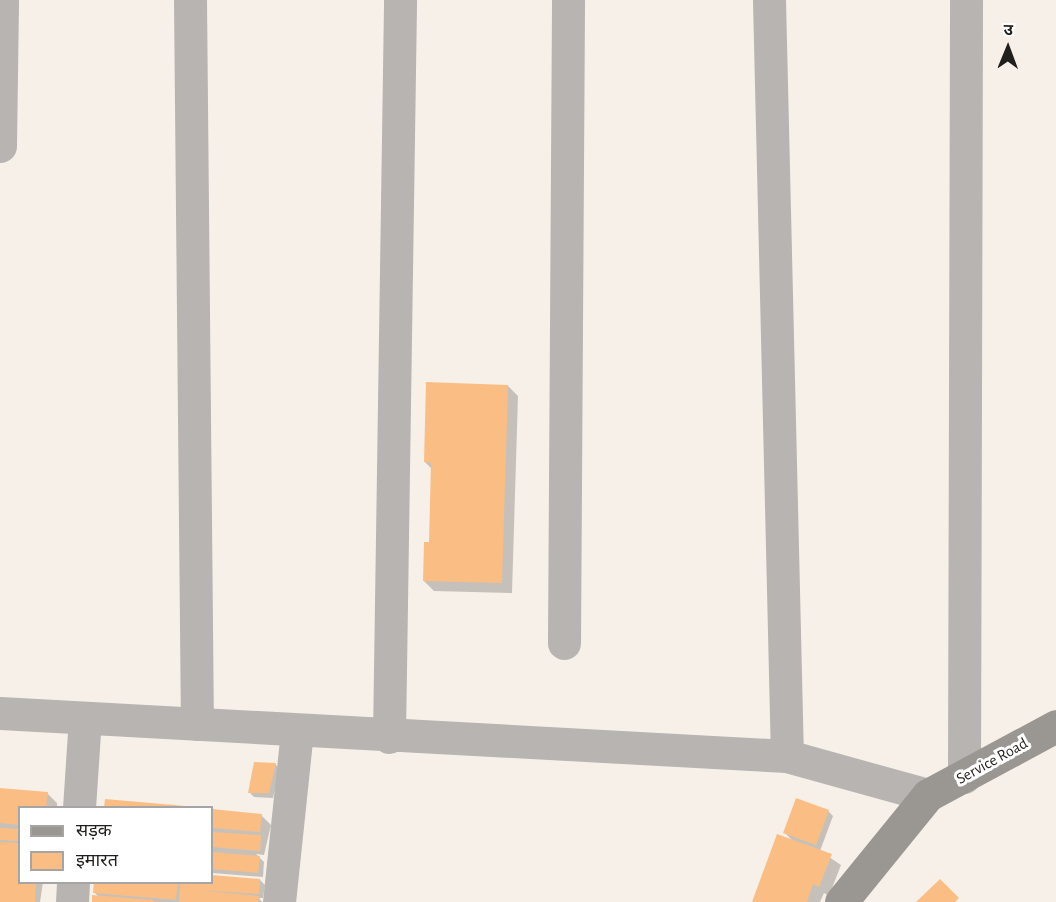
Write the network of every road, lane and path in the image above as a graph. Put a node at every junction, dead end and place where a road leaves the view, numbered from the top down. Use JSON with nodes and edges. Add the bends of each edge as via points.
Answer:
{"nodes":[{"id":1,"x":2,"y":0,"type":"edge"},
{"id":2,"x":190,"y":0,"type":"edge"},
{"id":3,"x":400,"y":0,"type":"edge"},
{"id":4,"x":568,"y":0,"type":"edge"},
{"id":5,"x":769,"y":0,"type":"edge"},
{"id":6,"x":966,"y":0,"type":"edge"},
{"id":7,"x":0,"y":146,"type":"edge"},
{"id":8,"x":564,"y":643,"type":"dead end"},
{"id":9,"x":0,"y":712,"type":"edge"},
{"id":10,"x":85,"y":718,"type":"junction"},
{"id":11,"x":197,"y":723,"type":"junction"},
{"id":12,"x":1056,"y":726,"type":"edge"},
{"id":13,"x":297,"y":732,"type":"junction"},
{"id":14,"x":389,"y":737,"type":"junction"},
{"id":15,"x":787,"y":756,"type":"junction"},
{"id":16,"x":964,"y":777,"type":"junction"},
{"id":17,"x":928,"y":795,"type":"junction"},
{"id":18,"x":79,"y":806,"type":"edge"},
{"id":19,"x":74,"y":884,"type":"edge"},
{"id":20,"x":72,"y":902,"type":"edge"},
{"id":21,"x":279,"y":902,"type":"edge"},
{"id":22,"x":841,"y":902,"type":"edge"}],
"edges":[{"from":1,"to":7,"type":"street"},
{"from":2,"to":11,"type":"street"},
{"from":3,"to":14,"type":"street"},
{"from":4,"to":8,"type":"street"},
{"from":5,"to":15,"type":"street"},
{"from":6,"to":16,"type":"street"},
{"from":9,"to":10,"type":"street"},
{"from":10,"to":11,"type":"street"},
{"from":10,"to":18,"type":"street"},
{"from":11,"to":13,"type":"street"},
{"from":12,"to":16,"type":"street","name":"Service Road"},
{"from":13,"to":14,"type":"street"},
{"from":13,"to":21,"type":"street"},
{"from":14,"to":15,"type":"street"},
{"from":15,"to":17,"type":"street"},
{"from":16,"to":17,"type":"street","name":"Service Road"},
{"from":17,"to":22,"type":"street"},
{"from":19,"to":20,"type":"street"}]}
